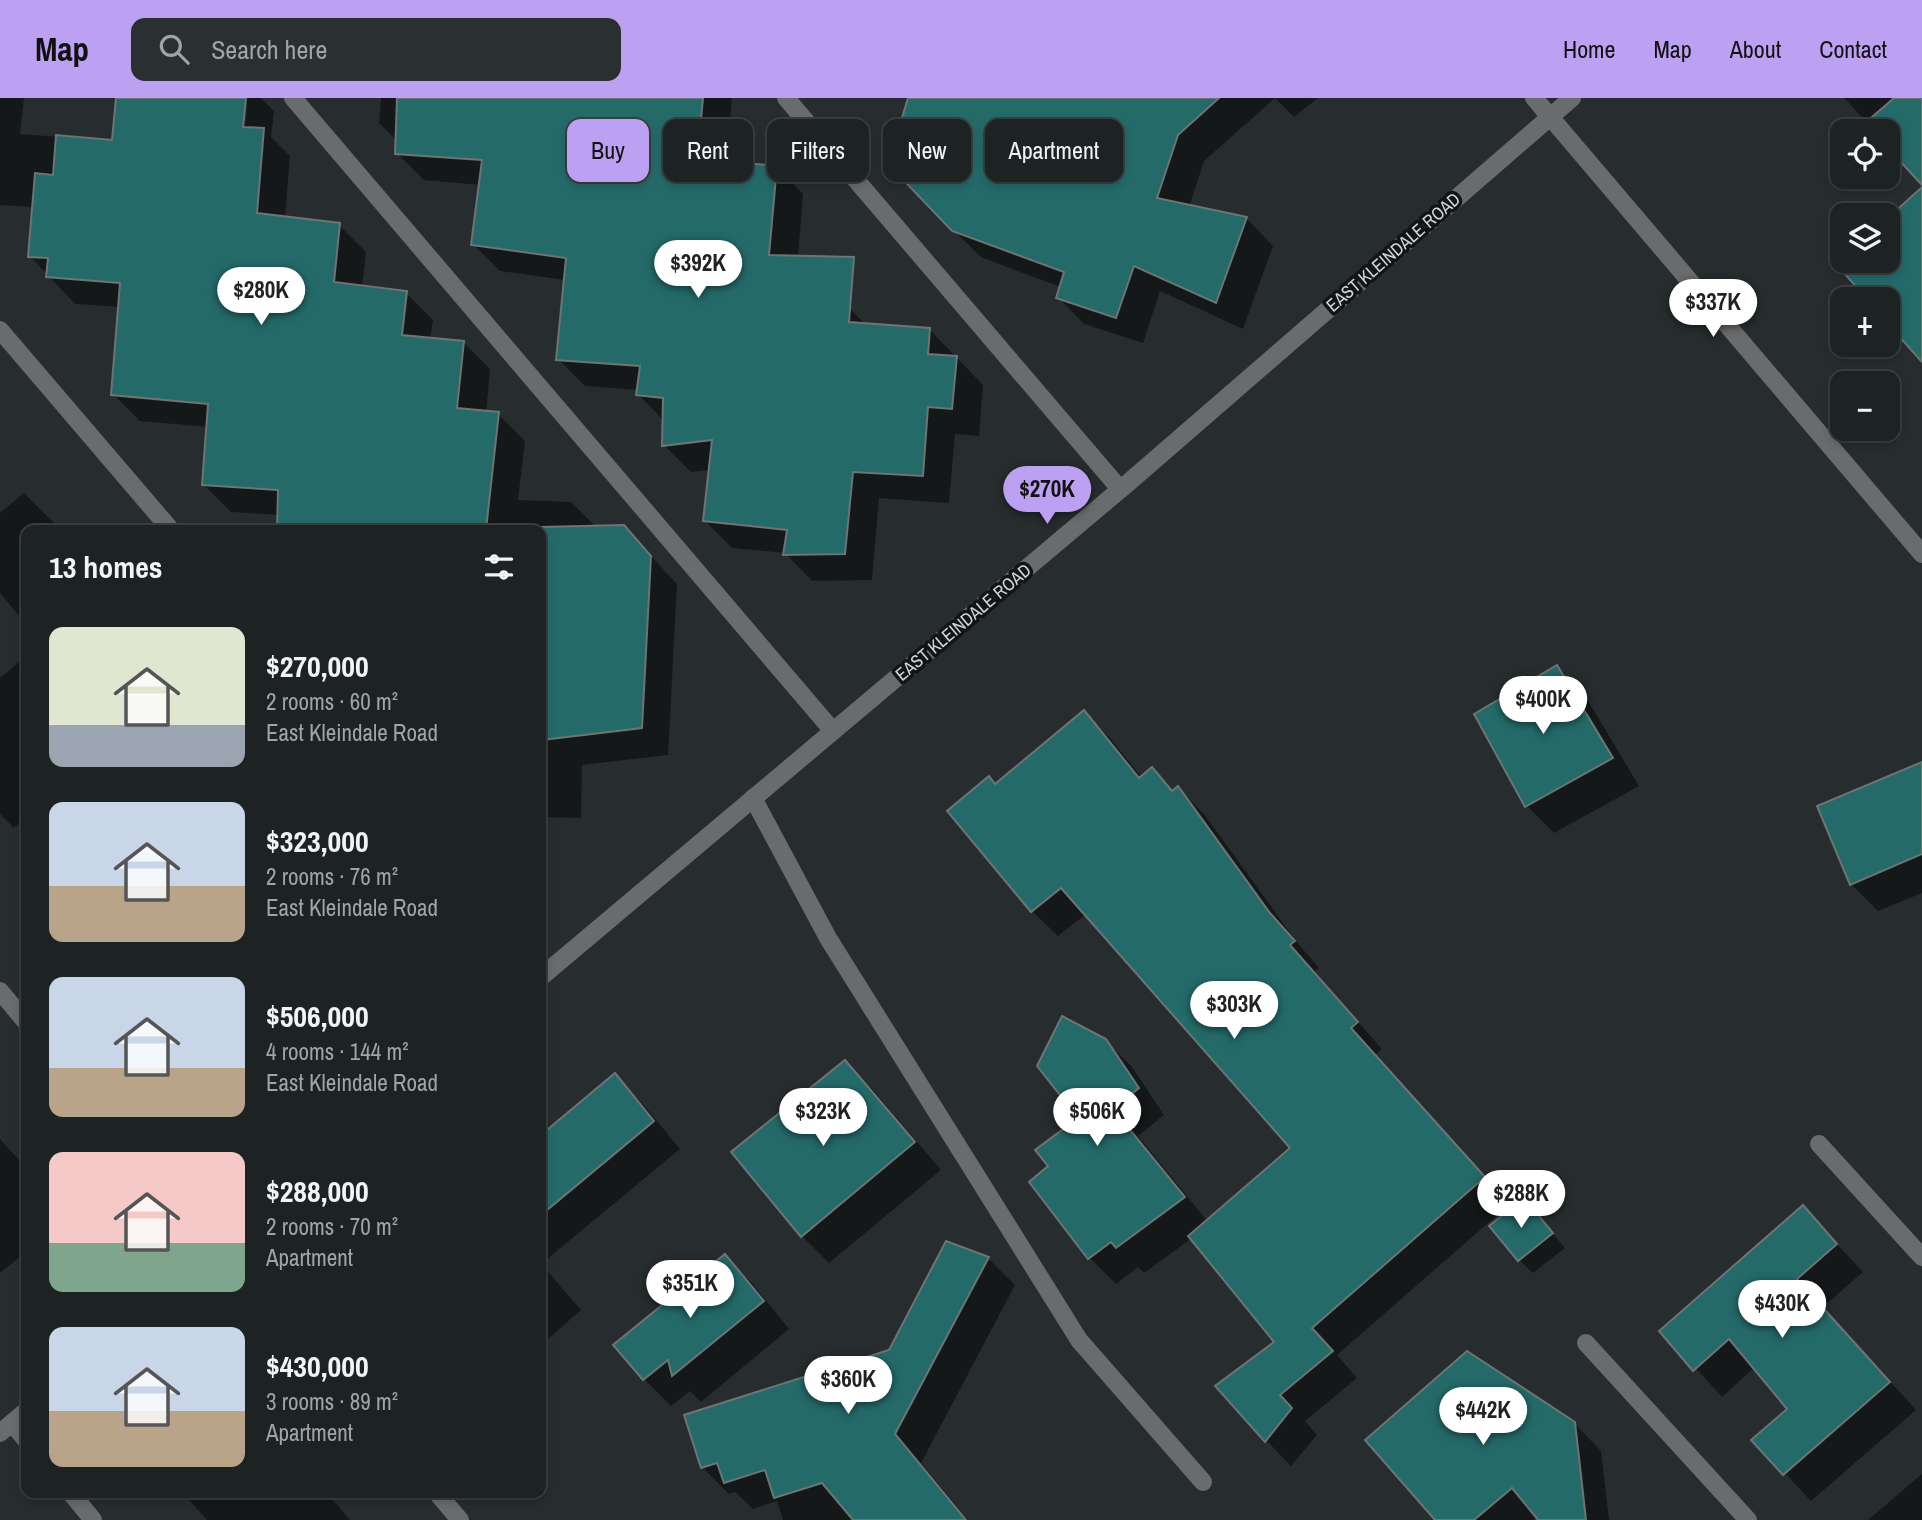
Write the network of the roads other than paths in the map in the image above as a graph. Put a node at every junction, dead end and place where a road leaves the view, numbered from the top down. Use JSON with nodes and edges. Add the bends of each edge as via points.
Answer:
{"nodes":[{"id":1,"x":293,"y":98,"type":"edge"},
{"id":2,"x":786,"y":98,"type":"edge"},
{"id":3,"x":1534,"y":98,"type":"edge"},
{"id":4,"x":1572,"y":98,"type":"edge"},
{"id":5,"x":1550,"y":116,"type":"junction"},
{"id":6,"x":0,"y":330,"type":"edge"},
{"id":7,"x":1120,"y":489,"type":"junction"},
{"id":8,"x":167,"y":525,"type":"edge"},
{"id":9,"x":1922,"y":554,"type":"edge"},
{"id":10,"x":833,"y":731,"type":"junction"},
{"id":11,"x":753,"y":798,"type":"junction"},
{"id":12,"x":546,"y":968,"type":"edge"},
{"id":13,"x":0,"y":991,"type":"edge"},
{"id":14,"x":21,"y":1016,"type":"edge"},
{"id":15,"x":1819,"y":1144,"type":"dead end"},
{"id":16,"x":1922,"y":1257,"type":"edge"},
{"id":17,"x":1586,"y":1343,"type":"dead end"},
{"id":18,"x":21,"y":1415,"type":"edge"},
{"id":19,"x":6,"y":1428,"type":"edge"},
{"id":20,"x":1203,"y":1482,"type":"dead end"},
{"id":21,"x":75,"y":1498,"type":"edge"},
{"id":22,"x":440,"y":1498,"type":"edge"},
{"id":23,"x":93,"y":1520,"type":"edge"},
{"id":24,"x":460,"y":1520,"type":"edge"},
{"id":25,"x":1748,"y":1520,"type":"edge"}],
"edges":[{"from":1,"to":10,"type":"street"},
{"from":2,"to":7,"type":"street"},
{"from":3,"to":5,"type":"street"},
{"from":4,"to":5,"type":"street","name":"EAST KLEINDALE ROAD"},
{"from":5,"to":7,"type":"street","name":"EAST KLEINDALE ROAD"},
{"from":5,"to":9,"type":"street"},
{"from":6,"to":8,"type":"street"},
{"from":7,"to":10,"type":"street","name":"EAST KLEINDALE ROAD"},
{"from":10,"to":11,"type":"street","name":"EAST KLEINDALE ROAD"},
{"from":11,"to":12,"type":"street","name":"EAST KLEINDALE ROAD"},
{"from":11,"to":20,"type":"street","via":[[828,938],[1079,1340]]},
{"from":13,"to":14,"type":"street"},
{"from":15,"to":16,"type":"street"},
{"from":17,"to":25,"type":"street"},
{"from":18,"to":19,"type":"street"},
{"from":21,"to":23,"type":"street"},
{"from":22,"to":24,"type":"street"}]}
